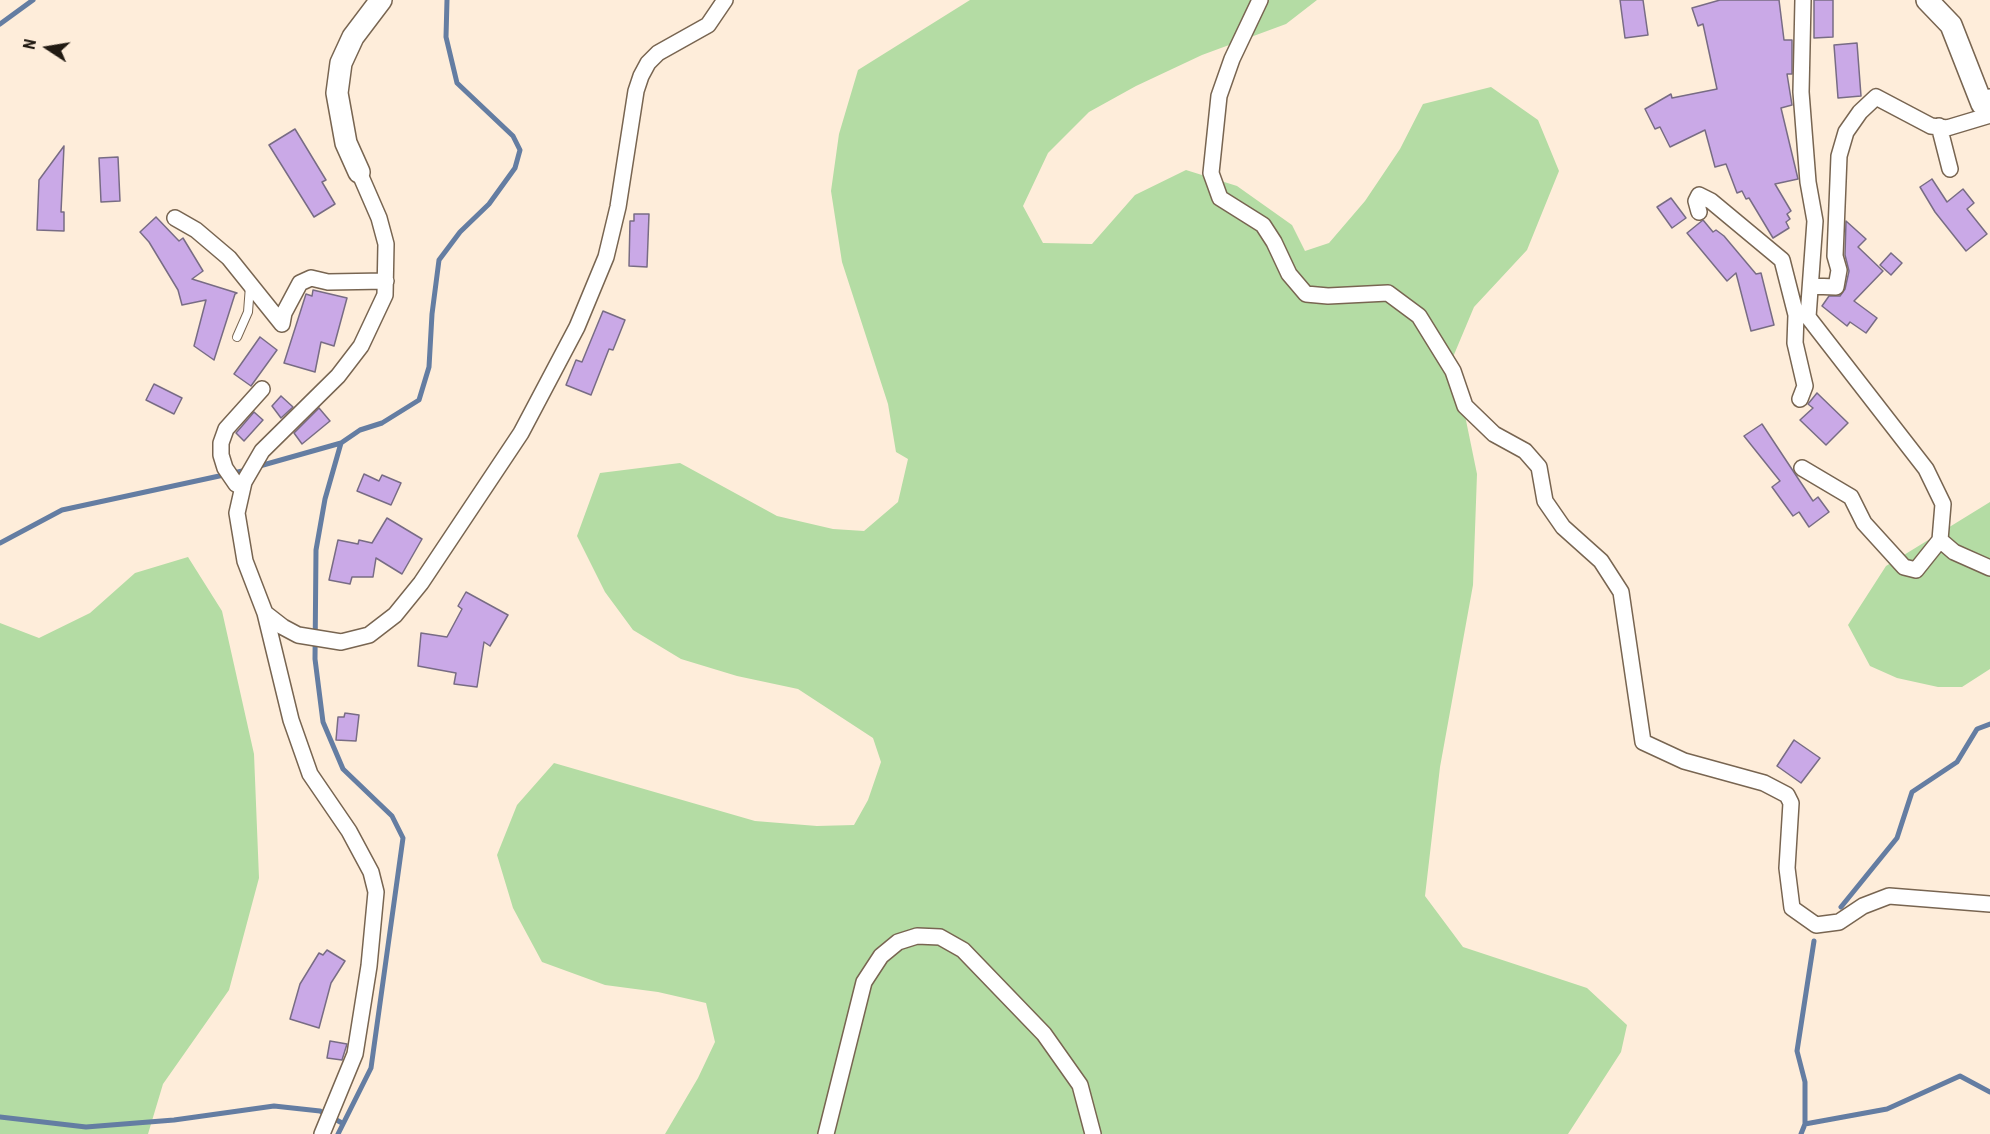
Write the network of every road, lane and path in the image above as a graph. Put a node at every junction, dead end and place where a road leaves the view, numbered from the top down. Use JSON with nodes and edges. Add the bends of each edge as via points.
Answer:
{"nodes":[{"id":1,"x":381,"y":0,"type":"edge"},
{"id":2,"x":725,"y":0,"type":"edge"},
{"id":3,"x":1260,"y":0,"type":"edge"},
{"id":4,"x":1803,"y":0,"type":"edge"},
{"id":5,"x":1928,"y":0,"type":"edge"},
{"id":6,"x":1987,"y":111,"type":"edge"},
{"id":7,"x":1939,"y":126,"type":"junction"},
{"id":8,"x":1950,"y":169,"type":"dead end"},
{"id":9,"x":359,"y":172,"type":"joint"},
{"id":10,"x":1700,"y":212,"type":"dead end"},
{"id":11,"x":175,"y":218,"type":"dead end"},
{"id":12,"x":386,"y":281,"type":"junction"},
{"id":13,"x":250,"y":284,"type":"junction"},
{"id":14,"x":1811,"y":286,"type":"junction"},
{"id":15,"x":1802,"y":316,"type":"junction"},
{"id":16,"x":237,"y":337,"type":"dead end"},
{"id":17,"x":262,"y":389,"type":"dead end"},
{"id":18,"x":1800,"y":399,"type":"dead end"},
{"id":19,"x":1802,"y":468,"type":"dead end"},
{"id":20,"x":236,"y":479,"type":"junction"},
{"id":21,"x":1940,"y":540,"type":"junction"},
{"id":22,"x":1990,"y":568,"type":"edge"},
{"id":23,"x":265,"y":613,"type":"junction"},
{"id":24,"x":1990,"y":904,"type":"edge"},
{"id":25,"x":324,"y":1130,"type":"edge"},
{"id":26,"x":826,"y":1134,"type":"edge"},
{"id":27,"x":1094,"y":1134,"type":"edge"}],
"edges":[{"from":1,"to":9,"type":"street","via":[[352,37],[338,83],[346,143]]},
{"from":2,"to":23,"type":"street","via":[[708,26],[658,53],[640,76],[606,257],[577,327],[521,433],[421,584],[395,615],[369,634],[341,642],[298,634]]},
{"from":3,"to":24,"type":"street","via":[[1219,96],[1211,173],[1220,198],[1263,225],[1289,274],[1306,294],[1388,293],[1419,316],[1453,371],[1465,406],[1494,434],[1525,451],[1539,467],[1545,501],[1563,527],[1601,561],[1622,592],[1643,742],[1684,761],[1764,783],[1787,795],[1791,803],[1787,868],[1792,908],[1816,925],[1839,922],[1863,906],[1889,896]]},
{"from":4,"to":14,"type":"street","via":[[1801,92],[1815,221]]},
{"from":5,"to":6,"type":"street","via":[[1951,26]]},
{"from":6,"to":7,"type":"street","via":[[1947,128]]},
{"from":7,"to":8,"type":"street"},
{"from":7,"to":14,"type":"street","via":[[1931,126],[1876,96],[1860,112],[1846,132],[1839,156],[1836,287]]},
{"from":9,"to":12,"type":"street","via":[[386,244]]},
{"from":10,"to":15,"type":"street","via":[[1696,201],[1699,195],[1782,260]]},
{"from":11,"to":13,"type":"street","via":[[230,258]]},
{"from":12,"to":13,"type":"street","via":[[306,280],[289,300],[282,324]]},
{"from":12,"to":20,"type":"street","via":[[385,295],[361,346],[338,376]]},
{"from":13,"to":16,"type":"lane","via":[[248,312]]},
{"from":14,"to":15,"type":"street"},
{"from":15,"to":18,"type":"street","via":[[1795,344],[1805,386]]},
{"from":15,"to":21,"type":"street","via":[[1926,468],[1943,504]]},
{"from":17,"to":20,"type":"street","via":[[226,429],[221,449]]},
{"from":19,"to":21,"type":"street","via":[[1851,497],[1864,523],[1904,567],[1917,570]]},
{"from":20,"to":23,"type":"street","via":[[242,545]]},
{"from":21,"to":22,"type":"street","via":[[1954,552]]},
{"from":23,"to":25,"type":"street","via":[[291,720],[310,774],[349,831],[371,872],[376,892],[355,1054]]},
{"from":26,"to":27,"type":"street","via":[[864,981],[881,956],[898,942],[917,936],[940,937],[963,950],[1044,1034],[1080,1084]]}]}
